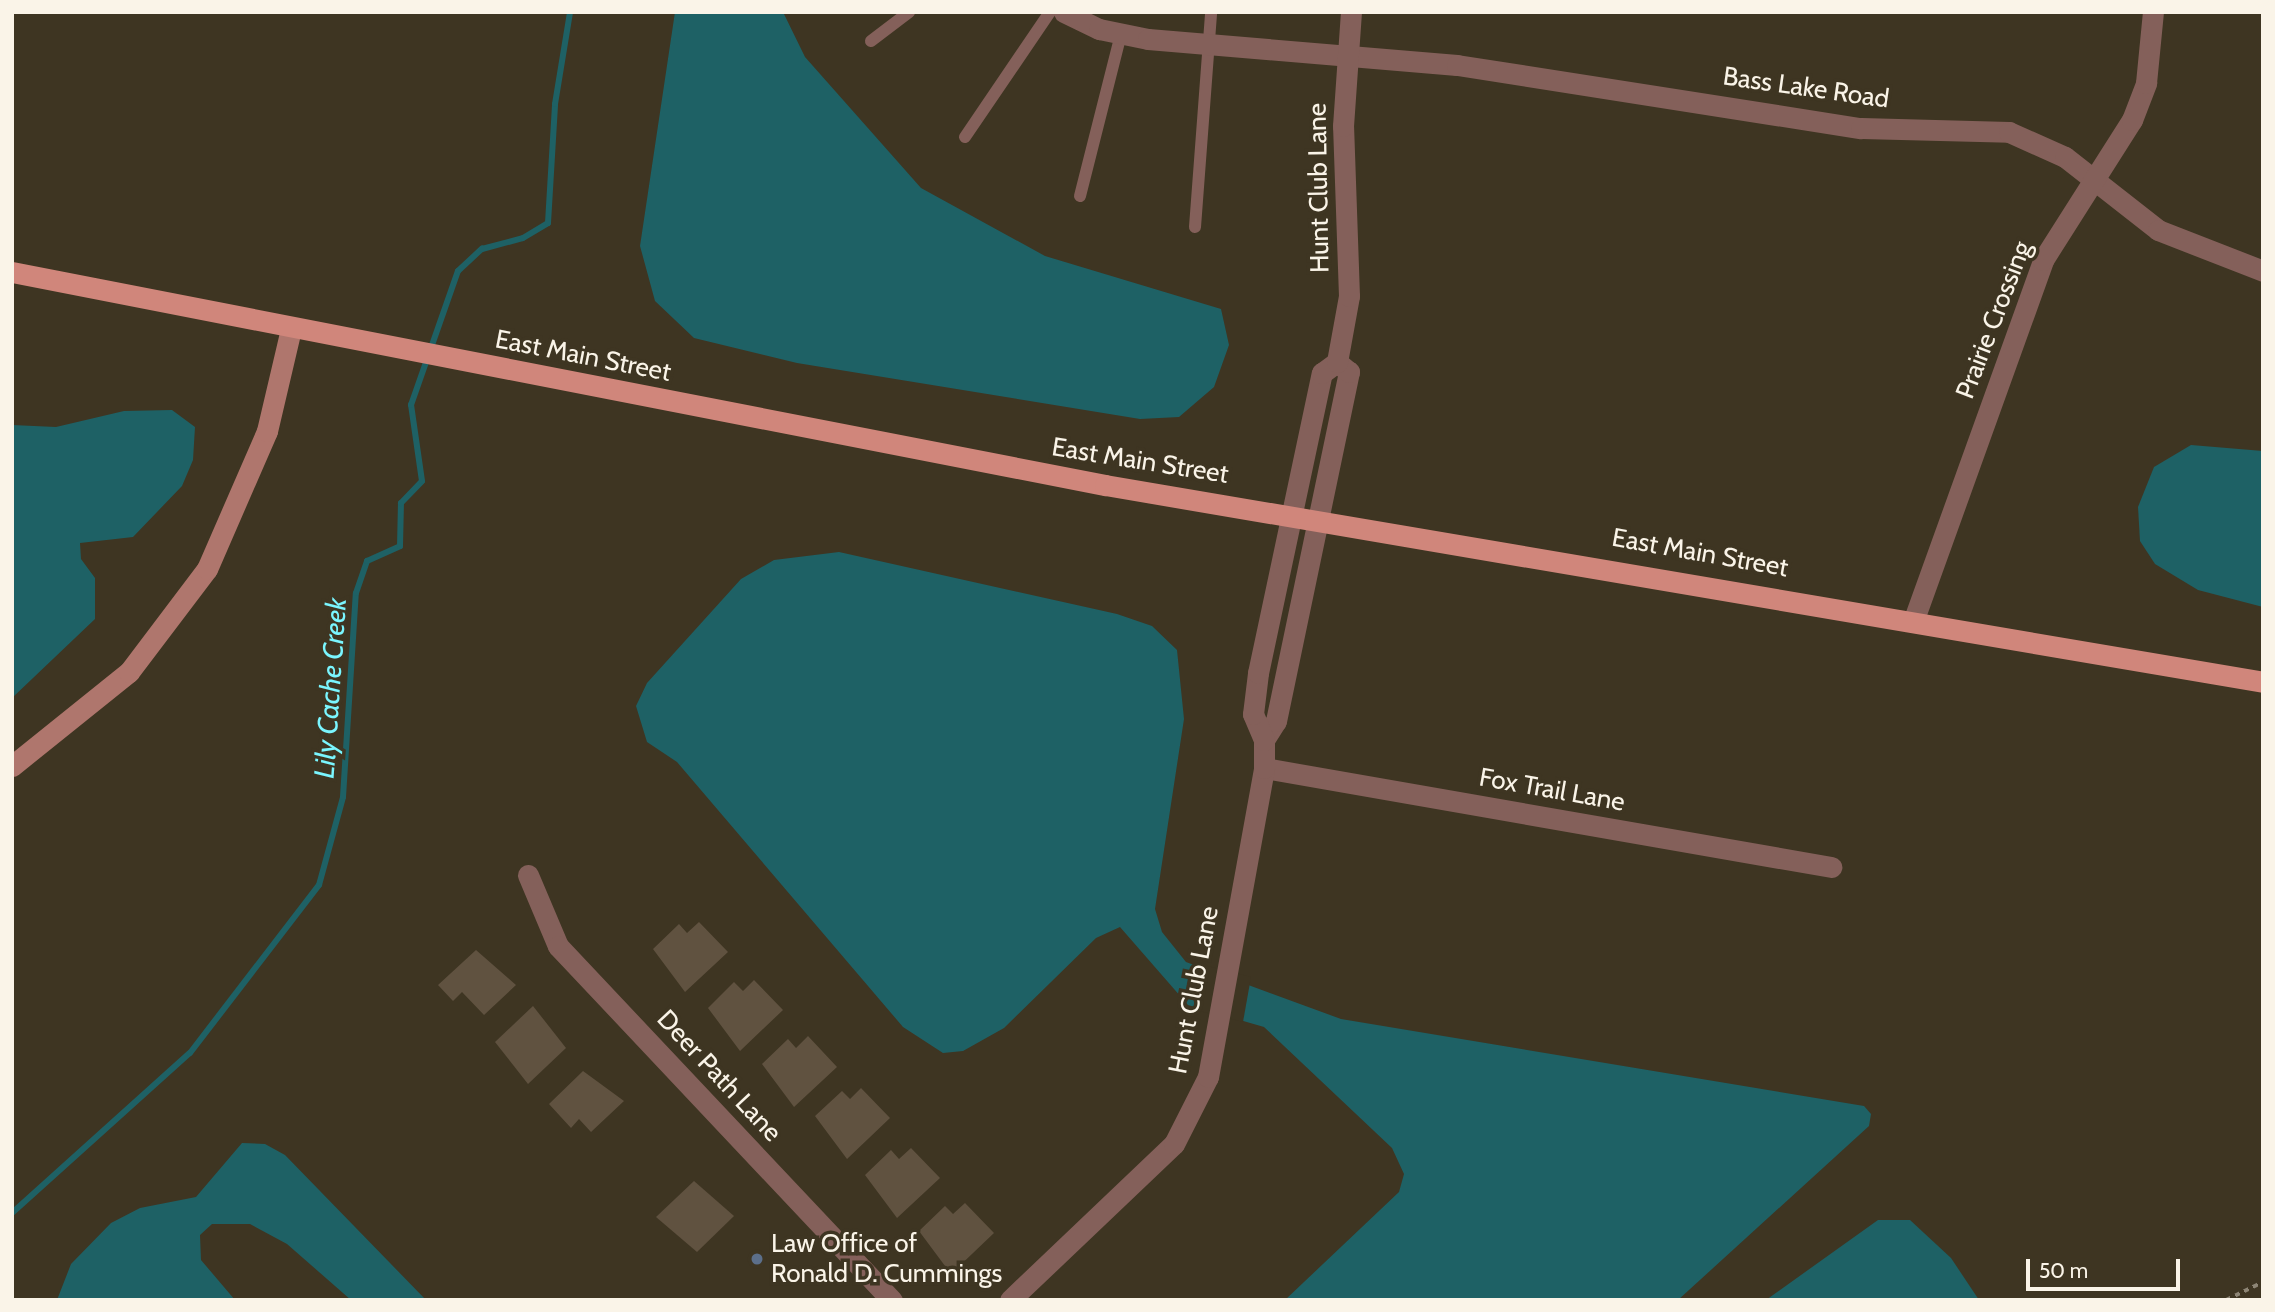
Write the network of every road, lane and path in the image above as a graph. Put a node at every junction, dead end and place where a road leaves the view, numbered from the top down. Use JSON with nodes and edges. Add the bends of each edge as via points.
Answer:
{"nodes":[{"id":1,"x":909,"y":12,"type":"edge"},
{"id":2,"x":1050,"y":12,"type":"edge"},
{"id":3,"x":1064,"y":12,"type":"edge"},
{"id":4,"x":1211,"y":12,"type":"edge"},
{"id":5,"x":1351,"y":12,"type":"edge"},
{"id":6,"x":2153,"y":12,"type":"edge"},
{"id":7,"x":1121,"y":34,"type":"junction"},
{"id":8,"x":871,"y":41,"type":"dead end"},
{"id":9,"x":1207,"y":45,"type":"junction"},
{"id":10,"x":1348,"y":58,"type":"junction"},
{"id":11,"x":965,"y":137,"type":"dead end"},
{"id":12,"x":2092,"y":179,"type":"junction"},
{"id":13,"x":1080,"y":196,"type":"dead end"},
{"id":14,"x":1195,"y":227,"type":"dead end"},
{"id":15,"x":2263,"y":271,"type":"edge"},
{"id":16,"x":12,"y":272,"type":"edge"},
{"id":17,"x":291,"y":329,"type":"junction"},
{"id":18,"x":1337,"y":362,"type":"junction"},
{"id":19,"x":1293,"y":514,"type":"junction"},
{"id":20,"x":1320,"y":518,"type":"junction"},
{"id":21,"x":1914,"y":619,"type":"junction"},
{"id":22,"x":2263,"y":682,"type":"edge"},
{"id":23,"x":1264,"y":740,"type":"junction"},
{"id":24,"x":12,"y":766,"type":"edge"},
{"id":25,"x":1264,"y":768,"type":"junction"},
{"id":26,"x":1831,"y":867,"type":"dead end"},
{"id":27,"x":528,"y":875,"type":"dead end"},
{"id":28,"x":2263,"y":1282,"type":"edge"},
{"id":29,"x":892,"y":1300,"type":"edge"},
{"id":30,"x":1010,"y":1300,"type":"edge"},
{"id":31,"x":2226,"y":1300,"type":"edge"}],
"edges":[{"from":1,"to":8,"type":"lane"},
{"from":2,"to":11,"type":"lane"},
{"from":3,"to":7,"type":"street","name":"Bass Lake Road"},
{"from":4,"to":9,"type":"lane"},
{"from":5,"to":10,"type":"street","name":"Hunt Club Lane"},
{"from":6,"to":12,"type":"street","name":"Prairie Crossing","via":[[2146,83],[2132,120]]},
{"from":7,"to":9,"type":"street","name":"Bass Lake Road"},
{"from":7,"to":13,"type":"lane"},
{"from":9,"to":10,"type":"street","name":"Bass Lake Road"},
{"from":9,"to":14,"type":"lane"},
{"from":10,"to":12,"type":"street","name":"Bass Lake Road","via":[[1551,77],[1861,128],[1986,127],[2033,139]]},
{"from":10,"to":18,"type":"street","name":"Hunt Club Lane","via":[[1343,126],[1350,257]]},
{"from":12,"to":15,"type":"street","name":"Bass Lake Road","via":[[2158,230]]},
{"from":12,"to":21,"type":"street","name":"Prairie Crossing","via":[[2043,260]]},
{"from":16,"to":17,"type":"main road","name":"East Main Street"},
{"from":17,"to":19,"type":"main road","name":"East Main Street","via":[[1052,475]]},
{"from":17,"to":24,"type":"street","via":[[263,443],[207,569],[129,673]]},
{"from":18,"to":19,"type":"street","name":"Hunt Club Lane","via":[[1322,373]]},
{"from":18,"to":20,"type":"street","name":"Hunt Club Lane","via":[[1349,372]]},
{"from":19,"to":20,"type":"main road","name":"East Main Street"},
{"from":19,"to":23,"type":"street","name":"Hunt Club Lane","via":[[1255,700]]},
{"from":20,"to":21,"type":"main road","name":"East Main Street"},
{"from":20,"to":23,"type":"street","name":"Hunt Club Lane","via":[[1276,721]]},
{"from":21,"to":22,"type":"main road","name":"East Main Street"},
{"from":23,"to":25,"type":"street","name":"Hunt Club Lane"},
{"from":25,"to":26,"type":"street","name":"Fox Trail Lane"},
{"from":25,"to":30,"type":"street","name":"Hunt Club Lane","via":[[1217,1036],[1201,1097],[1174,1144]]},
{"from":27,"to":29,"type":"street","name":"Deer Path Lane","via":[[558,946]]},
{"from":28,"to":31,"type":"path"}]}
